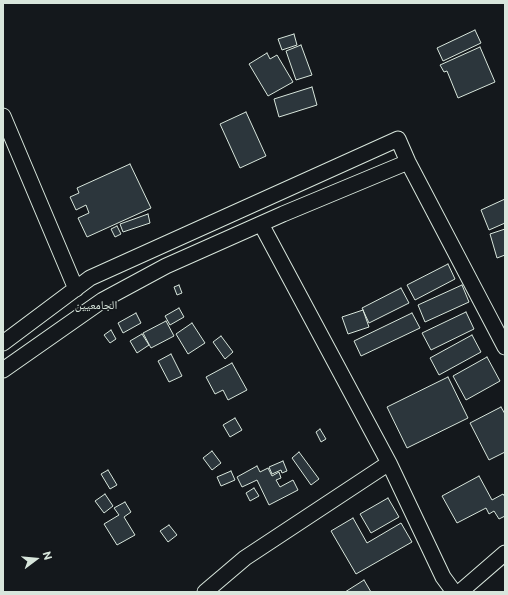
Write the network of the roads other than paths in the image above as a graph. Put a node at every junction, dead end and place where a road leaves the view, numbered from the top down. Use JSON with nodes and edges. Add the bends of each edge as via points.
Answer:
{"nodes":[{"id":1,"x":3,"y":116,"type":"edge"},
{"id":2,"x":408,"y":162,"type":"junction"},
{"id":3,"x":260,"y":224,"type":"junction"},
{"id":4,"x":76,"y":289,"type":"junction"},
{"id":5,"x":3,"y":343,"type":"edge"},
{"id":6,"x":505,"y":347,"type":"edge"},
{"id":7,"x":3,"y":370,"type":"edge"},
{"id":8,"x":389,"y":463,"type":"junction"},
{"id":9,"x":505,"y":552,"type":"edge"},
{"id":10,"x":205,"y":592,"type":"edge"},
{"id":11,"x":454,"y":592,"type":"edge"},
{"id":12,"x":460,"y":592,"type":"edge"}],
"edges":[{"from":1,"to":4,"type":"street"},
{"from":2,"to":3,"type":"street"},
{"from":2,"to":4,"type":"street","via":[[398,139],[90,278]]},
{"from":2,"to":6,"type":"street"},
{"from":3,"to":7,"type":"street","via":[[166,266],[103,300]]},
{"from":3,"to":8,"type":"street"},
{"from":4,"to":5,"type":"street"},
{"from":8,"to":10,"type":"street","via":[[245,558]]},
{"from":8,"to":11,"type":"street","via":[[443,578]]},
{"from":9,"to":12,"type":"street"}]}
